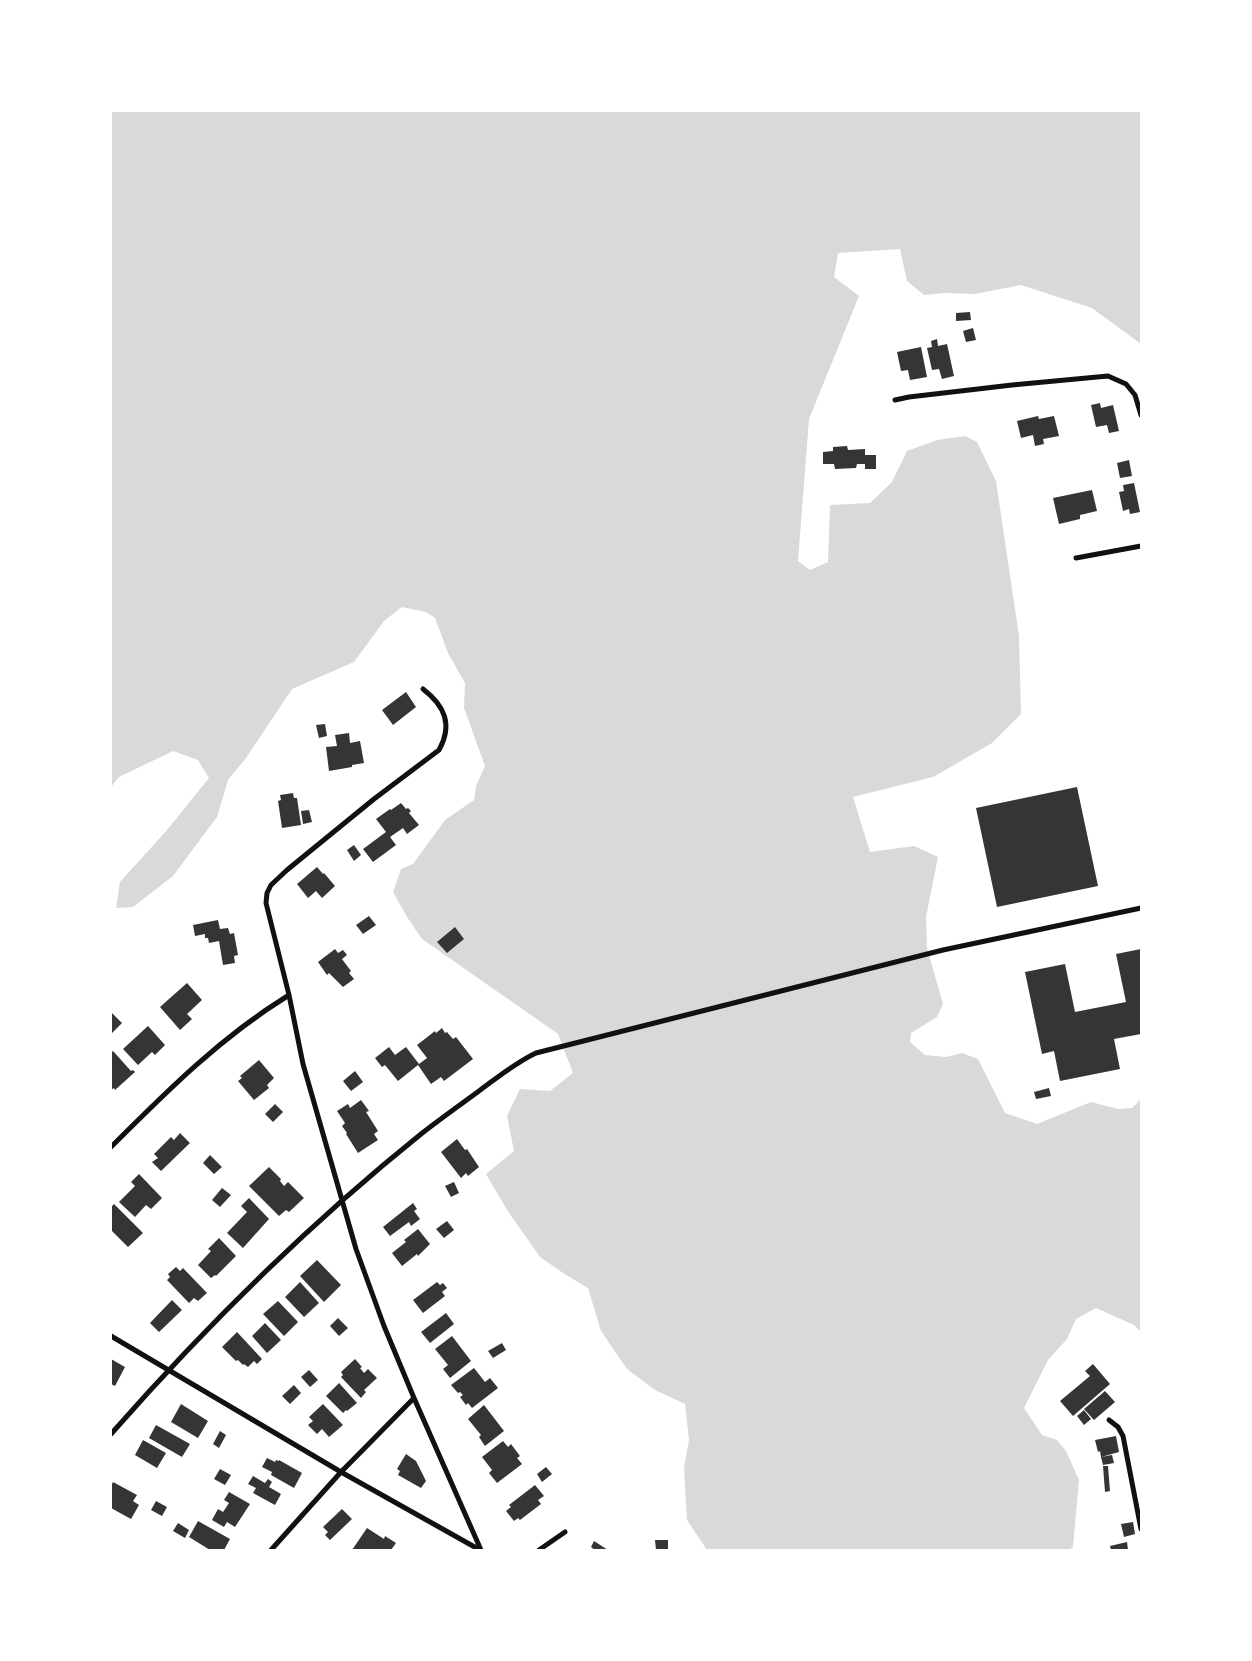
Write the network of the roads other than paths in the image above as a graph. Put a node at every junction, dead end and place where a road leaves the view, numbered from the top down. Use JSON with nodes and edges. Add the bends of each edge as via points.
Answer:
{"nodes":[{"id":1,"x":895,"y":400,"type":"dead end"},
{"id":2,"x":1141,"y":415,"type":"edge"},
{"id":3,"x":1141,"y":546,"type":"edge"},
{"id":4,"x":1076,"y":558,"type":"dead end"},
{"id":5,"x":424,"y":689,"type":"dead end"},
{"id":6,"x":1141,"y":908,"type":"edge"},
{"id":7,"x":290,"y":995,"type":"junction"},
{"id":8,"x":111,"y":1147,"type":"edge"},
{"id":9,"x":342,"y":1201,"type":"junction"},
{"id":10,"x":111,"y":1336,"type":"edge"},
{"id":11,"x":169,"y":1370,"type":"junction"},
{"id":12,"x":414,"y":1398,"type":"junction"},
{"id":13,"x":1109,"y":1420,"type":"dead end"},
{"id":14,"x":111,"y":1434,"type":"edge"},
{"id":15,"x":341,"y":1472,"type":"junction"},
{"id":16,"x":1141,"y":1529,"type":"edge"},
{"id":17,"x":565,"y":1532,"type":"dead end"},
{"id":18,"x":271,"y":1550,"type":"edge"},
{"id":19,"x":480,"y":1550,"type":"edge"},
{"id":20,"x":539,"y":1550,"type":"edge"}],
"edges":[{"from":1,"to":2,"type":"street","via":[[1012,384],[1108,376],[1126,384],[1135,395]]},
{"from":3,"to":4,"type":"street"},
{"from":5,"to":7,"type":"street","via":[[435,698],[446,720],[445,740],[439,750],[281,876],[267,893],[266,903]]},
{"from":6,"to":9,"type":"street","via":[[943,950],[536,1053],[520,1061],[438,1121]]},
{"from":7,"to":8,"type":"street","via":[[236,1031],[199,1062]]},
{"from":7,"to":9,"type":"street","via":[[303,1064]]},
{"from":9,"to":11,"type":"street","via":[[290,1248]]},
{"from":9,"to":12,"type":"street","via":[[384,1326]]},
{"from":10,"to":11,"type":"street"},
{"from":11,"to":14,"type":"street"},
{"from":11,"to":15,"type":"street"},
{"from":12,"to":15,"type":"street"},
{"from":12,"to":19,"type":"street"},
{"from":13,"to":16,"type":"street","via":[[1118,1427],[1122,1436]]},
{"from":15,"to":18,"type":"street"},
{"from":15,"to":19,"type":"street"},
{"from":17,"to":20,"type":"street"}]}
